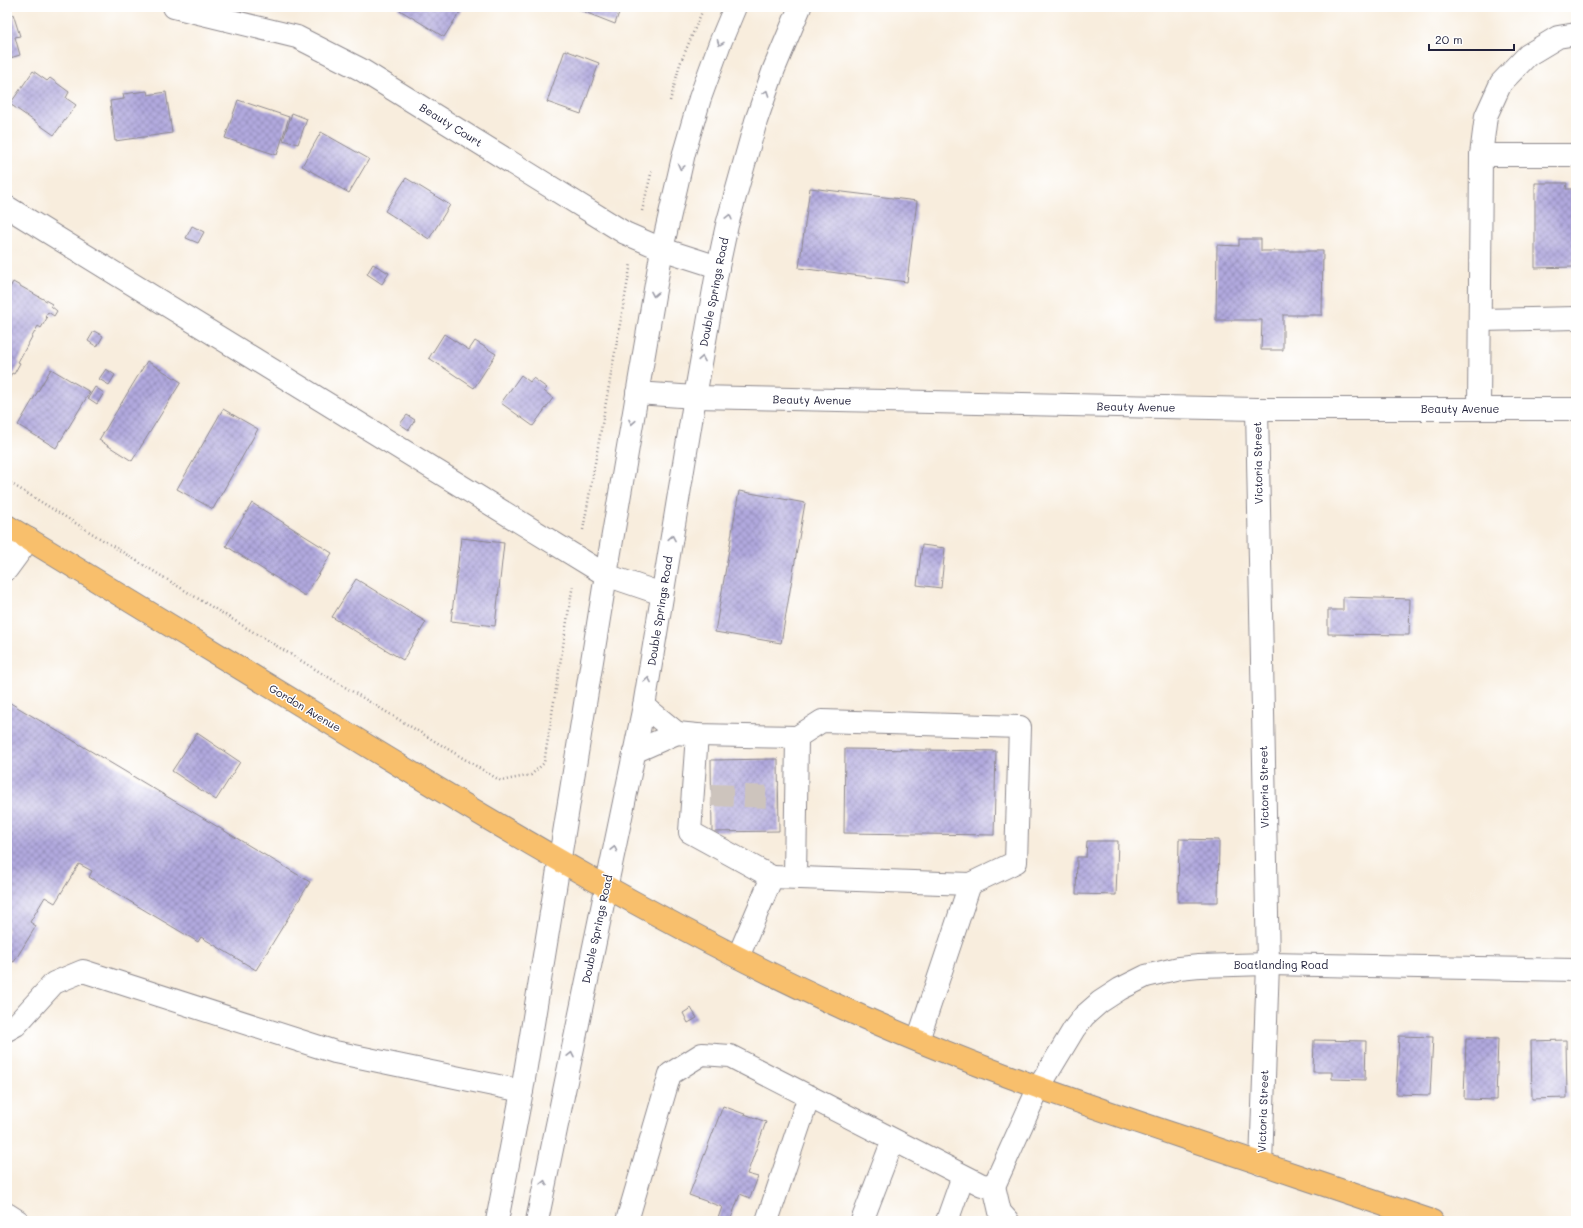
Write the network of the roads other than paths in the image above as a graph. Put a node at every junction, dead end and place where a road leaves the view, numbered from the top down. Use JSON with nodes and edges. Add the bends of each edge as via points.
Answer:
{"nodes":[{"id":1,"x":174,"y":7,"type":"edge"},
{"id":2,"x":735,"y":7,"type":"edge"},
{"id":3,"x":800,"y":7,"type":"edge"},
{"id":4,"x":1576,"y":34,"type":"edge"},
{"id":5,"x":1482,"y":155,"type":"junction"},
{"id":6,"x":1576,"y":155,"type":"edge"},
{"id":7,"x":7,"y":207,"type":"edge"},
{"id":8,"x":662,"y":249,"type":"junction"},
{"id":9,"x":718,"y":268,"type":"junction"},
{"id":10,"x":1576,"y":318,"type":"edge"},
{"id":11,"x":1480,"y":320,"type":"junction"},
{"id":12,"x":637,"y":393,"type":"junction"},
{"id":13,"x":695,"y":397,"type":"junction"},
{"id":14,"x":1257,"y":409,"type":"junction"},
{"id":15,"x":1479,"y":409,"type":"junction"},
{"id":16,"x":1576,"y":409,"type":"edge"},
{"id":17,"x":7,"y":526,"type":"edge"},
{"id":18,"x":29,"y":539,"type":"junction"},
{"id":19,"x":7,"y":569,"type":"edge"},
{"id":20,"x":606,"y":575,"type":"junction"},
{"id":21,"x":662,"y":594,"type":"junction"},
{"id":22,"x":644,"y":706,"type":"junction"},
{"id":23,"x":687,"y":734,"type":"junction"},
{"id":24,"x":797,"y":737,"type":"junction"},
{"id":25,"x":634,"y":752,"type":"junction"},
{"id":26,"x":559,"y":861,"type":"junction"},
{"id":27,"x":772,"y":877,"type":"junction"},
{"id":28,"x":795,"y":877,"type":"junction"},
{"id":29,"x":970,"y":884,"type":"junction"},
{"id":30,"x":605,"y":887,"type":"junction"},
{"id":31,"x":738,"y":957,"type":"junction"},
{"id":32,"x":1268,"y":964,"type":"junction"},
{"id":33,"x":1576,"y":970,"type":"edge"},
{"id":34,"x":7,"y":1030,"type":"edge"},
{"id":35,"x":918,"y":1040,"type":"junction"},
{"id":36,"x":1039,"y":1087,"type":"junction"},
{"id":37,"x":522,"y":1091,"type":"junction"},
{"id":38,"x":809,"y":1096,"type":"junction"},
{"id":39,"x":893,"y":1140,"type":"junction"},
{"id":40,"x":1261,"y":1164,"type":"junction"},
{"id":41,"x":963,"y":1176,"type":"junction"},
{"id":42,"x":994,"y":1186,"type":"junction"},
{"id":43,"x":7,"y":1214,"type":"edge"},
{"id":44,"x":18,"y":1221,"type":"edge"},
{"id":45,"x":498,"y":1221,"type":"edge"},
{"id":46,"x":536,"y":1221,"type":"edge"},
{"id":47,"x":627,"y":1221,"type":"edge"},
{"id":48,"x":767,"y":1221,"type":"edge"},
{"id":49,"x":862,"y":1221,"type":"edge"},
{"id":50,"x":947,"y":1221,"type":"edge"},
{"id":51,"x":1008,"y":1221,"type":"edge"},
{"id":52,"x":1432,"y":1221,"type":"edge"}],
"edges":[{"from":1,"to":8,"type":"street","name":"Beauty Court","via":[[297,37],[360,69],[625,233]]},
{"from":2,"to":8,"type":"street","one_way":true,"via":[[700,98],[684,153]]},
{"from":9,"to":3,"type":"street","name":"Double Springs Road","one_way":true,"via":[[740,173],[756,121]]},
{"from":4,"to":5,"type":"street","via":[[1558,37],[1528,55],[1501,83],[1486,116]]},
{"from":5,"to":6,"type":"street"},
{"from":5,"to":11,"type":"street"},
{"from":7,"to":20,"type":"street"},
{"from":8,"to":9,"type":"street","name":"Beauty Court"},
{"from":8,"to":12,"type":"street","one_way":true},
{"from":13,"to":9,"type":"street","name":"Double Springs Road","one_way":true},
{"from":10,"to":11,"type":"street"},
{"from":11,"to":15,"type":"street"},
{"from":12,"to":13,"type":"street","name":"Beauty Avenue"},
{"from":12,"to":20,"type":"street","one_way":true},
{"from":13,"to":14,"type":"street","name":"Beauty Avenue"},
{"from":21,"to":13,"type":"street","name":"Double Springs Road","one_way":true},
{"from":14,"to":15,"type":"street","name":"Beauty Avenue"},
{"from":14,"to":32,"type":"street","name":"Victoria Street"},
{"from":15,"to":16,"type":"street","name":"Beauty Avenue"},
{"from":17,"to":18,"type":"main road","name":"Gordon Avenue"},
{"from":18,"to":19,"type":"street"},
{"from":18,"to":26,"type":"main road","name":"Gordon Avenue"},
{"from":20,"to":21,"type":"street"},
{"from":20,"to":26,"type":"street"},
{"from":22,"to":21,"type":"street","name":"Double Springs Road","one_way":true},
{"from":22,"to":23,"type":"street"},
{"from":22,"to":25,"type":"street","name":"Double Springs Road"},
{"from":23,"to":24,"type":"street"},
{"from":23,"to":25,"type":"street"},
{"from":23,"to":27,"type":"street","via":[[702,795],[690,832]]},
{"from":24,"to":28,"type":"street","via":[[787,797]]},
{"from":24,"to":29,"type":"street","via":[[822,721],[1020,727],[1016,862]]},
{"from":30,"to":25,"type":"street","name":"Double Springs Road","one_way":true},
{"from":26,"to":30,"type":"main road","name":"Gordon Avenue"},
{"from":26,"to":37,"type":"street"},
{"from":27,"to":28,"type":"street"},
{"from":27,"to":31,"type":"street"},
{"from":28,"to":29,"type":"street"},
{"from":29,"to":35,"type":"street"},
{"from":30,"to":31,"type":"main road","name":"Gordon Avenue"},
{"from":46,"to":30,"type":"street","name":"Double Springs Road","one_way":true},
{"from":31,"to":35,"type":"main road","name":"Gordon Avenue","via":[[845,1009]]},
{"from":32,"to":33,"type":"street","name":"Boatlanding Road"},
{"from":32,"to":36,"type":"street","name":"Boatlanding Road","via":[[1179,968],[1146,976],[1120,989],[1084,1016]]},
{"from":32,"to":40,"type":"street","name":"Victoria Street"},
{"from":34,"to":37,"type":"street","via":[[16,1025],[54,983],[83,971],[335,1052]]},
{"from":35,"to":36,"type":"main road","name":"Gordon Avenue"},
{"from":36,"to":40,"type":"main road","name":"Gordon Avenue"},
{"from":36,"to":42,"type":"street","name":"Boatlanding Road"},
{"from":37,"to":45,"type":"street"},
{"from":38,"to":39,"type":"street"},
{"from":38,"to":47,"type":"street","via":[[730,1056],[702,1054],[670,1074]]},
{"from":38,"to":48,"type":"street"},
{"from":39,"to":41,"type":"street"},
{"from":39,"to":49,"type":"street"},
{"from":40,"to":52,"type":"main road","name":"Gordon Avenue"},
{"from":41,"to":42,"type":"street","via":[[982,1185]]},
{"from":41,"to":50,"type":"street"},
{"from":42,"to":51,"type":"street","via":[[1000,1212]]},
{"from":43,"to":44,"type":"street"}]}
